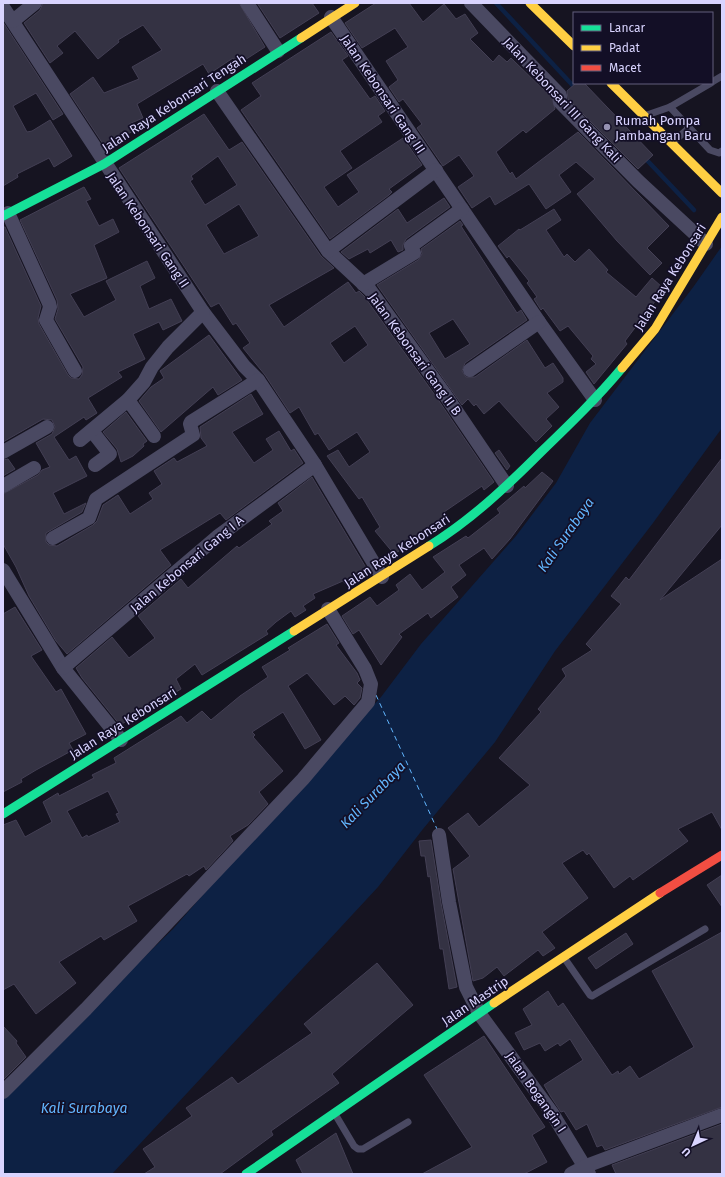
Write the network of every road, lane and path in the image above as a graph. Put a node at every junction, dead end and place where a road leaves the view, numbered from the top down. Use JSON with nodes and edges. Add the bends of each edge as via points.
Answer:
{"nodes":[{"id":1,"x":35,"y":3,"type":"edge"},
{"id":2,"x":247,"y":3,"type":"edge"},
{"id":3,"x":471,"y":3,"type":"edge"},
{"id":4,"x":530,"y":3,"type":"edge"},
{"id":5,"x":352,"y":4,"type":"edge"},
{"id":6,"x":3,"y":7,"type":"edge"},
{"id":7,"x":331,"y":17,"type":"junction"},
{"id":8,"x":13,"y":21,"type":"junction"},
{"id":9,"x":573,"y":45,"type":"edge"},
{"id":10,"x":278,"y":51,"type":"junction"},
{"id":11,"x":722,"y":76,"type":"edge"},
{"id":12,"x":713,"y":82,"type":"edge"},
{"id":13,"x":612,"y":84,"type":"edge"},
{"id":14,"x":709,"y":84,"type":"edge"},
{"id":15,"x":217,"y":91,"type":"junction"},
{"id":16,"x":670,"y":107,"type":"junction"},
{"id":17,"x":645,"y":116,"type":"junction"},
{"id":18,"x":689,"y":128,"type":"junction"},
{"id":19,"x":671,"y":143,"type":"junction"},
{"id":20,"x":722,"y":151,"type":"edge"},
{"id":21,"x":104,"y":164,"type":"junction"},
{"id":22,"x":436,"y":170,"type":"junction"},
{"id":23,"x":722,"y":193,"type":"edge"},
{"id":24,"x":462,"y":209,"type":"junction"},
{"id":25,"x":6,"y":215,"type":"edge"},
{"id":26,"x":722,"y":217,"type":"edge"},
{"id":27,"x":706,"y":244,"type":"junction"},
{"id":28,"x":328,"y":251,"type":"junction"},
{"id":29,"x":363,"y":284,"type":"junction"},
{"id":30,"x":202,"y":312,"type":"junction"},
{"id":31,"x":539,"y":322,"type":"junction"},
{"id":32,"x":470,"y":370,"type":"dead end"},
{"id":33,"x":75,"y":371,"type":"dead end"},
{"id":34,"x":258,"y":380,"type":"junction"},
{"id":35,"x":128,"y":400,"type":"junction"},
{"id":36,"x":595,"y":400,"type":"junction"},
{"id":37,"x":47,"y":427,"type":"dead end"},
{"id":38,"x":91,"y":427,"type":"junction"},
{"id":39,"x":154,"y":436,"type":"dead end"},
{"id":40,"x":80,"y":440,"type":"dead end"},
{"id":41,"x":3,"y":452,"type":"edge"},
{"id":42,"x":95,"y":465,"type":"dead end"},
{"id":43,"x":315,"y":465,"type":"junction"},
{"id":44,"x":34,"y":468,"type":"dead end"},
{"id":45,"x":3,"y":486,"type":"edge"},
{"id":46,"x":507,"y":486,"type":"junction"},
{"id":47,"x":53,"y":538,"type":"dead end"},
{"id":48,"x":3,"y":570,"type":"edge"},
{"id":49,"x":382,"y":577,"type":"junction"},
{"id":50,"x":328,"y":609,"type":"junction"},
{"id":51,"x":63,"y":668,"type":"junction"},
{"id":52,"x":121,"y":740,"type":"junction"},
{"id":53,"x":3,"y":814,"type":"edge"},
{"id":54,"x":440,"y":835,"type":"dead end"},
{"id":55,"x":722,"y":855,"type":"edge"},
{"id":56,"x":705,"y":929,"type":"dead end"},
{"id":57,"x":564,"y":957,"type":"junction"},
{"id":58,"x":478,"y":1013,"type":"junction"},
{"id":59,"x":3,"y":1092,"type":"edge"},
{"id":60,"x":335,"y":1114,"type":"junction"},
{"id":61,"x":722,"y":1115,"type":"edge"},
{"id":62,"x":408,"y":1122,"type":"dead end"},
{"id":63,"x":587,"y":1170,"type":"edge"},
{"id":64,"x":246,"y":1174,"type":"edge"},
{"id":65,"x":571,"y":1174,"type":"edge"}],
"edges":[{"from":1,"to":8,"type":"street"},
{"from":2,"to":10,"type":"street"},
{"from":3,"to":27,"type":"street","name":"Jalan Kebonsari III Gang Kali","via":[[560,95],[560,102],[638,181]]},
{"from":4,"to":9,"type":"main road"},
{"from":5,"to":7,"type":"main road","name":"Jalan Raya Kebonsari Tengah"},
{"from":6,"to":8,"type":"street","name":"Jalan Kebonsari Gang II"},
{"from":7,"to":10,"type":"main road","name":"Jalan Raya Kebonsari Tengah"},
{"from":7,"to":22,"type":"street","name":"Jalan Kebonsari Gang III"},
{"from":8,"to":21,"type":"street","name":"Jalan Kebonsari Gang II"},
{"from":10,"to":15,"type":"main road","name":"Jalan Raya Kebonsari Tengah"},
{"from":11,"to":12,"type":"lane"},
{"from":13,"to":17,"type":"main road"},
{"from":14,"to":16,"type":"lane"},
{"from":15,"to":21,"type":"main road","name":"Jalan Raya Kebonsari Tengah"},
{"from":15,"to":28,"type":"street","name":"Jalan Kebonsari Gang II B"},
{"from":16,"to":17,"type":"lane"},
{"from":16,"to":18,"type":"lane"},
{"from":17,"to":19,"type":"main road"},
{"from":18,"to":19,"type":"lane"},
{"from":18,"to":20,"type":"lane","via":[[710,150],[719,153]]},
{"from":19,"to":23,"type":"main road"},
{"from":21,"to":25,"type":"main road","name":"Jalan Raya Kebonsari Tengah"},
{"from":21,"to":30,"type":"street","name":"Jalan Kebonsari Gang II"},
{"from":22,"to":24,"type":"street","name":"Jalan Kebonsari Gang III"},
{"from":22,"to":28,"type":"street"},
{"from":24,"to":29,"type":"street","via":[[410,246],[414,253]]},
{"from":24,"to":31,"type":"street","name":"Jalan Kebonsari Gang III"},
{"from":25,"to":33,"type":"street","via":[[49,303],[46,320]]},
{"from":26,"to":27,"type":"main road","name":"Jalan Raya Kebonsari"},
{"from":27,"to":36,"type":"main road","name":"Jalan Raya Kebonsari","via":[[655,329]]},
{"from":28,"to":29,"type":"street","name":"Jalan Kebonsari Gang II B"},
{"from":29,"to":46,"type":"street","name":"Jalan Kebonsari Gang II B","via":[[370,290],[444,393]]},
{"from":30,"to":34,"type":"street","name":"Jalan Kebonsari Gang II"},
{"from":30,"to":35,"type":"street","via":[[168,347]]},
{"from":31,"to":32,"type":"street"},
{"from":31,"to":36,"type":"street","name":"Jalan Kebonsari Gang III"},
{"from":34,"to":43,"type":"street","name":"Jalan Kebonsari Gang II"},
{"from":34,"to":47,"type":"street","via":[[191,422],[193,435],[96,499],[89,518]]},
{"from":35,"to":38,"type":"street"},
{"from":35,"to":39,"type":"street"},
{"from":36,"to":46,"type":"main road","name":"Jalan Raya Kebonsari"},
{"from":37,"to":41,"type":"street"},
{"from":38,"to":40,"type":"street"},
{"from":38,"to":42,"type":"street","via":[[110,454]]},
{"from":43,"to":49,"type":"street","name":"Jalan Kebonsari Gang II"},
{"from":43,"to":51,"type":"street","name":"Jalan Kebonsari Gang I A","via":[[217,536]]},
{"from":44,"to":45,"type":"street"},
{"from":46,"to":49,"type":"main road","name":"Jalan Raya Kebonsari","via":[[455,530]]},
{"from":48,"to":51,"type":"street"},
{"from":49,"to":50,"type":"main road","name":"Jalan Raya Kebonsari"},
{"from":50,"to":52,"type":"main road","name":"Jalan Raya Kebonsari"},
{"from":50,"to":59,"type":"street","via":[[365,669],[371,684],[368,702],[360,714],[303,779],[86,1009]]},
{"from":51,"to":52,"type":"street"},
{"from":52,"to":53,"type":"main road","name":"Jalan Raya Kebonsari"},
{"from":54,"to":58,"type":"street","name":"Jalan Bogangin I","via":[[459,958],[466,987]]},
{"from":55,"to":57,"type":"main road","name":"Jalan Mastrip","via":[[695,870]]},
{"from":56,"to":57,"type":"lane","via":[[592,996]]},
{"from":57,"to":58,"type":"main road","name":"Jalan Mastrip"},
{"from":58,"to":60,"type":"main road","name":"Jalan Mastrip"},
{"from":58,"to":63,"type":"street","name":"Jalan Bogangin I","via":[[552,1113]]},
{"from":60,"to":62,"type":"lane","via":[[358,1150]]},
{"from":60,"to":64,"type":"main road","name":"Jalan Mastrip"},
{"from":61,"to":63,"type":"street"},
{"from":63,"to":65,"type":"street"}]}
